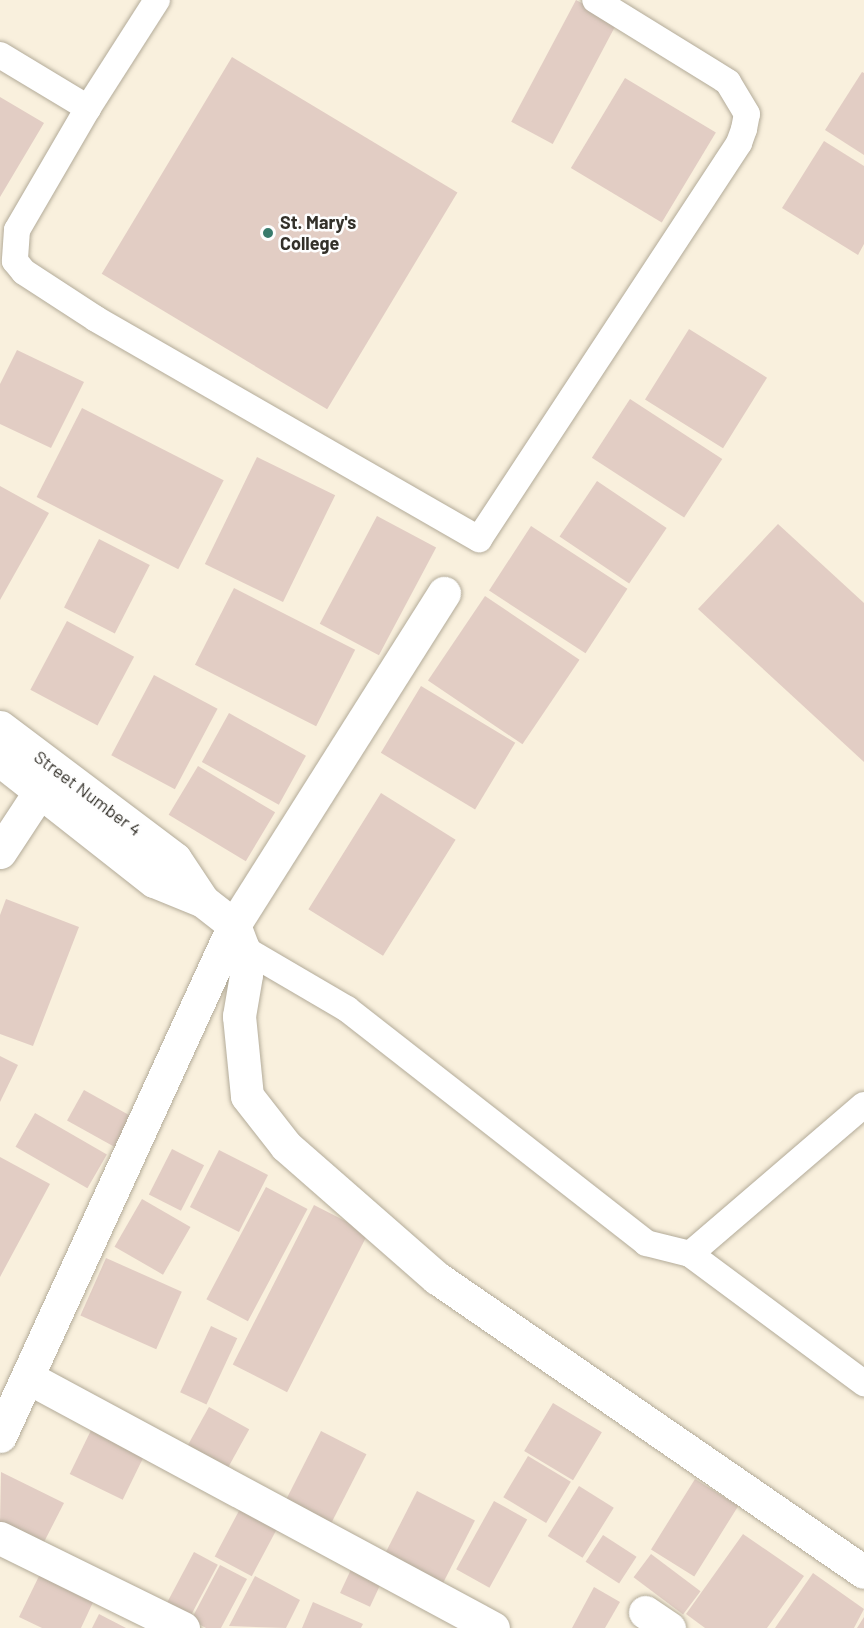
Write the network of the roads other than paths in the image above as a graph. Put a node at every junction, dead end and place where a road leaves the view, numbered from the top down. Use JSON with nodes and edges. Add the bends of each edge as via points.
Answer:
{"nodes":[{"id":1,"x":157,"y":0,"type":"edge"},
{"id":2,"x":595,"y":0,"type":"edge"},
{"id":3,"x":0,"y":55,"type":"edge"},
{"id":4,"x":88,"y":108,"type":"junction"},
{"id":5,"x":444,"y":593,"type":"dead end"},
{"id":6,"x":0,"y":727,"type":"edge"},
{"id":7,"x":0,"y":760,"type":"edge"},
{"id":8,"x":40,"y":791,"type":"junction"},
{"id":9,"x":0,"y":852,"type":"edge"},
{"id":10,"x":165,"y":870,"type":"junction"},
{"id":11,"x":238,"y":936,"type":"junction"},
{"id":12,"x":864,"y":1105,"type":"edge"},
{"id":13,"x":690,"y":1254,"type":"junction"},
{"id":14,"x":30,"y":1378,"type":"junction"},
{"id":15,"x":864,"y":1383,"type":"edge"},
{"id":16,"x":0,"y":1436,"type":"edge"},
{"id":17,"x":0,"y":1538,"type":"edge"},
{"id":18,"x":864,"y":1572,"type":"edge"},
{"id":19,"x":183,"y":1628,"type":"edge"},
{"id":20,"x":494,"y":1628,"type":"edge"}],
"edges":[{"from":1,"to":4,"type":"lane"},
{"from":2,"to":4,"type":"lane","via":[[728,82],[747,114],[744,129],[739,143],[479,539],[96,319],[24,272],[15,261],[17,230]]},
{"from":3,"to":4,"type":"lane"},
{"from":5,"to":11,"type":"street"},
{"from":6,"to":10,"type":"street","name":"Street Number 4"},
{"from":7,"to":8,"type":"street","name":"Street Number 4"},
{"from":8,"to":9,"type":"street"},
{"from":8,"to":10,"type":"street","name":"Street Number 4"},
{"from":10,"to":11,"type":"street"},
{"from":11,"to":13,"type":"lane","via":[[347,1010],[646,1243]]},
{"from":11,"to":14,"type":"street","via":[[199,994]]},
{"from":11,"to":18,"type":"street","via":[[246,975],[239,1016],[247,1096],[286,1146],[437,1278]]},
{"from":12,"to":13,"type":"lane"},
{"from":13,"to":15,"type":"lane"},
{"from":14,"to":16,"type":"street"},
{"from":14,"to":20,"type":"street"},
{"from":17,"to":19,"type":"street"}]}
